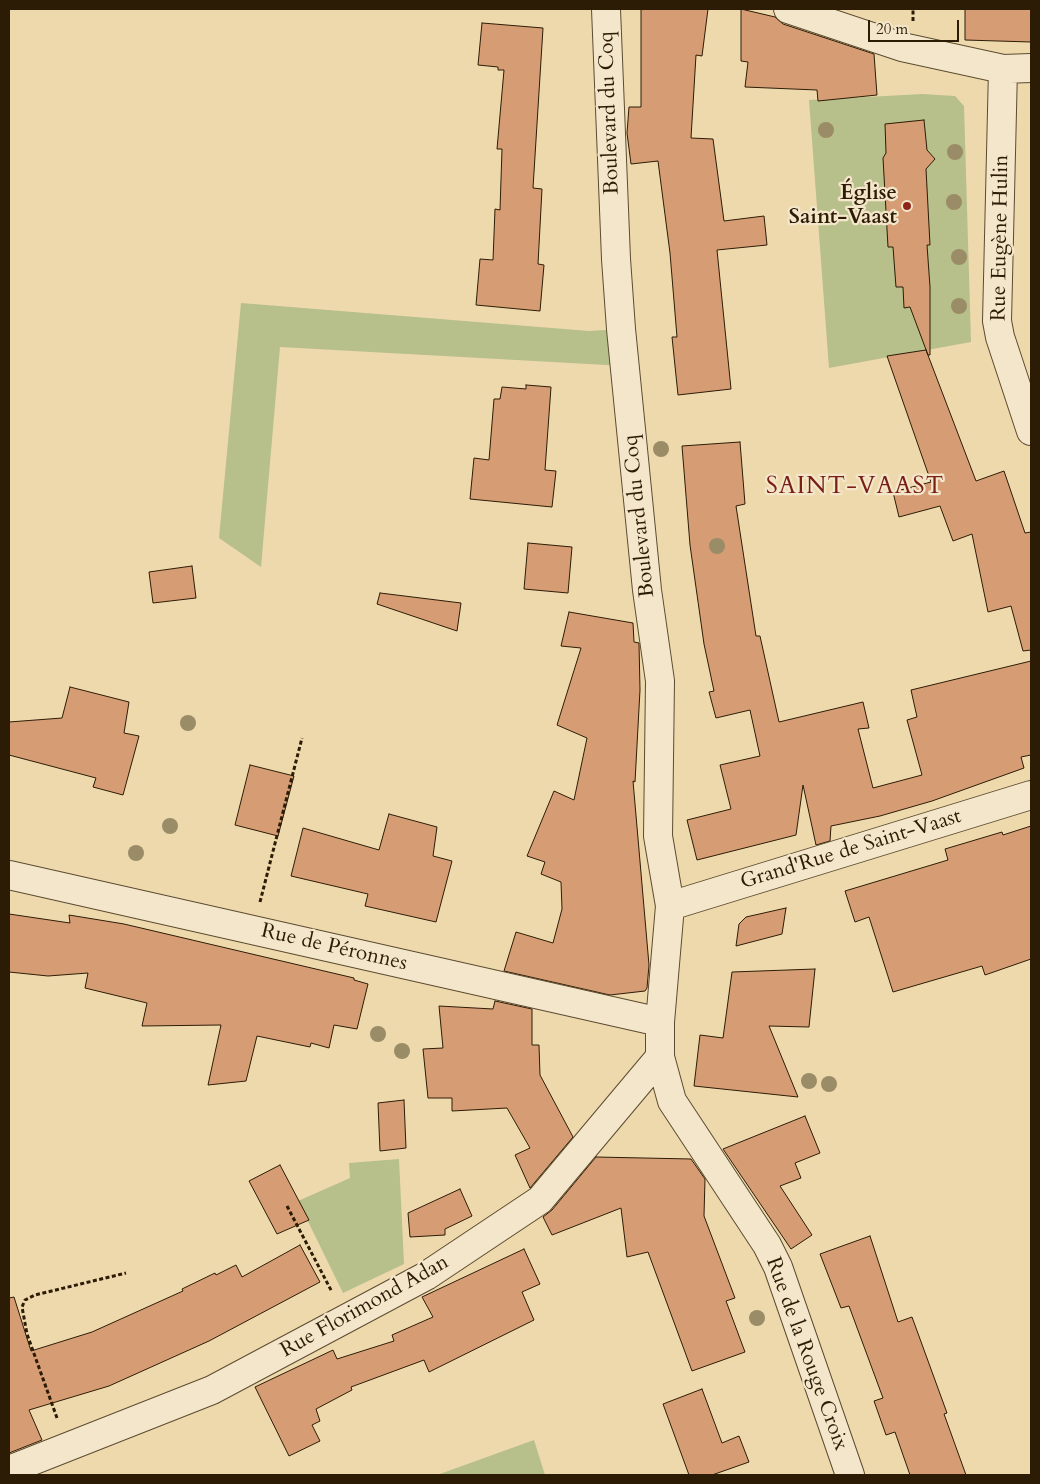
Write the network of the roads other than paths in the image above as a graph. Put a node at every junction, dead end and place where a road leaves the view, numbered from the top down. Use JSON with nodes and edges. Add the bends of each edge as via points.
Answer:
{"nodes":[{"id":1,"x":606,"y":9,"type":"edge"},
{"id":2,"x":788,"y":9,"type":"edge"},
{"id":3,"x":1031,"y":68,"type":"edge"},
{"id":4,"x":1003,"y":69,"type":"junction"},
{"id":5,"x":1031,"y":431,"type":"edge"},
{"id":6,"x":1031,"y":795,"type":"edge"},
{"id":7,"x":9,"y":875,"type":"edge"},
{"id":8,"x":670,"y":906,"type":"junction"},
{"id":9,"x":660,"y":1022,"type":"junction"},
{"id":10,"x":660,"y":1057,"type":"junction"},
{"id":11,"x":9,"y":1470,"type":"edge"},
{"id":12,"x":850,"y":1475,"type":"edge"}],
"edges":[{"from":1,"to":8,"type":"street","name":"Boulevard du Coq","via":[[616,259],[647,590],[660,681],[658,836]]},
{"from":2,"to":4,"type":"street","via":[[897,45]]},
{"from":3,"to":4,"type":"street"},
{"from":4,"to":5,"type":"street","name":"Rue Eugène Hulin","via":[[997,321]]},
{"from":6,"to":8,"type":"street","name":"Grand'Rue de Saint-Vaast"},
{"from":7,"to":9,"type":"street","name":"Rue de Péronnes"},
{"from":8,"to":9,"type":"street","name":"Boulevard du Coq"},
{"from":9,"to":10,"type":"street","name":"Rue de la Rouge Croix"},
{"from":10,"to":11,"type":"street","name":"Rue Florimond Adan","via":[[540,1200],[426,1276],[212,1390]]},
{"from":10,"to":12,"type":"street","name":"Rue de la Rouge Croix","via":[[672,1101],[767,1245],[778,1267]]}]}
